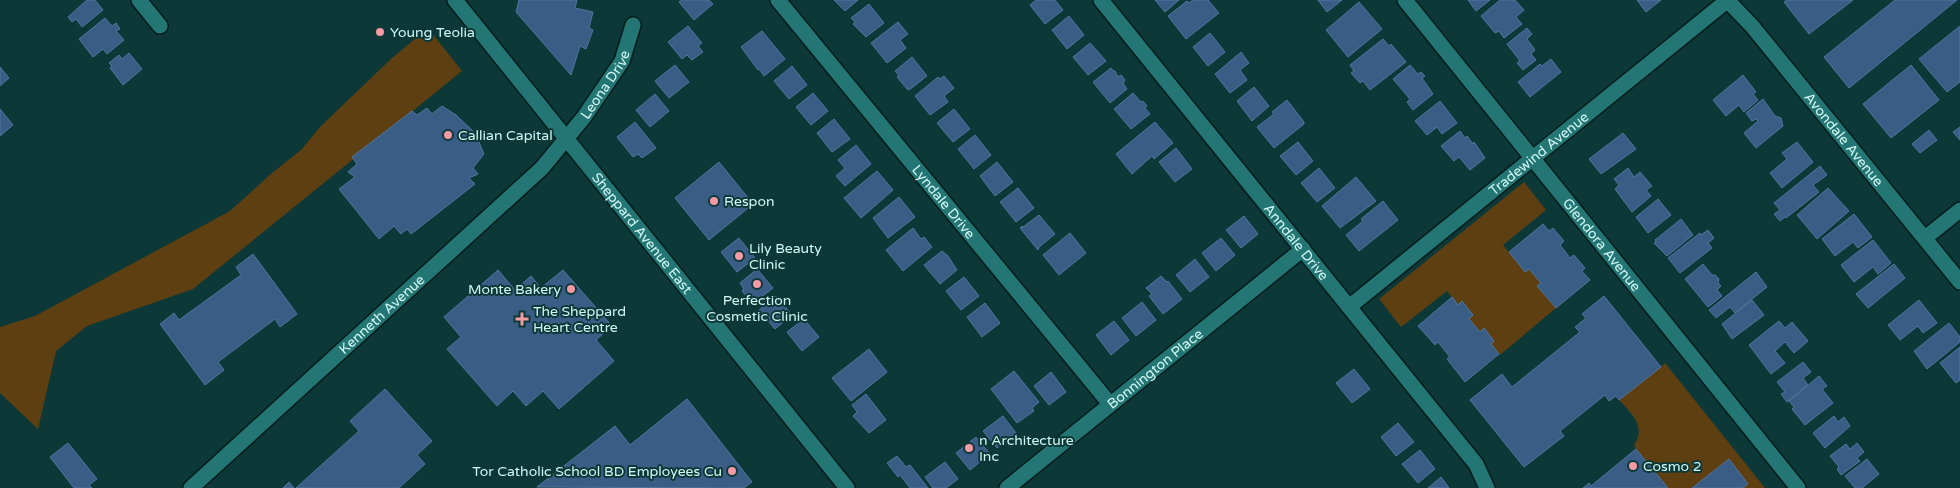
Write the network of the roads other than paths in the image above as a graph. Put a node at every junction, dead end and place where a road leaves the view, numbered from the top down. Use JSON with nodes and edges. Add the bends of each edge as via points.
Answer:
{"nodes":[{"id":1,"x":139,"y":0,"type":"edge"},
{"id":2,"x":455,"y":0,"type":"edge"},
{"id":3,"x":778,"y":0,"type":"edge"},
{"id":4,"x":1101,"y":0,"type":"edge"},
{"id":5,"x":1405,"y":0,"type":"edge"},
{"id":6,"x":1727,"y":0,"type":"edge"},
{"id":7,"x":633,"y":25,"type":"dead end"},
{"id":8,"x":160,"y":26,"type":"dead end"},
{"id":9,"x":568,"y":138,"type":"junction"},
{"id":10,"x":1533,"y":158,"type":"junction"},
{"id":11,"x":1960,"y":210,"type":"edge"},
{"id":12,"x":1925,"y":238,"type":"junction"},
{"id":13,"x":1303,"y":249,"type":"junction"},
{"id":14,"x":1960,"y":282,"type":"edge"},
{"id":15,"x":1349,"y":307,"type":"junction"},
{"id":16,"x":1110,"y":404,"type":"junction"},
{"id":17,"x":191,"y":488,"type":"edge"},
{"id":18,"x":848,"y":488,"type":"edge"},
{"id":19,"x":1007,"y":488,"type":"edge"},
{"id":20,"x":1487,"y":488,"type":"edge"},
{"id":21,"x":1798,"y":488,"type":"edge"}],
"edges":[{"from":1,"to":8,"type":"street"},
{"from":2,"to":9,"type":"street","name":"Sheppard Avenue East"},
{"from":3,"to":16,"type":"street","name":"Lyndale Drive"},
{"from":4,"to":13,"type":"street","name":"Anndale Drive"},
{"from":5,"to":10,"type":"street","name":"Glendora Avenue"},
{"from":6,"to":10,"type":"street","name":"Tradewind Avenue"},
{"from":6,"to":12,"type":"street","name":"Avondale Avenue","via":[[1752,26]]},
{"from":7,"to":9,"type":"street","name":"Leona Drive","via":[[622,61]]},
{"from":9,"to":17,"type":"street","name":"Kenneth Avenue","via":[[537,173]]},
{"from":9,"to":18,"type":"street","name":"Sheppard Avenue East"},
{"from":10,"to":15,"type":"street","name":"Tradewind Avenue"},
{"from":10,"to":21,"type":"street","name":"Glendora Avenue"},
{"from":11,"to":12,"type":"street"},
{"from":12,"to":14,"type":"street","name":"Avondale Avenue"},
{"from":13,"to":15,"type":"street","name":"Anndale Drive"},
{"from":13,"to":16,"type":"street","name":"Bonnington Place"},
{"from":15,"to":20,"type":"street","name":"Anndale Drive","via":[[1467,452]]},
{"from":16,"to":19,"type":"street","name":"Bonnington Place"}]}
